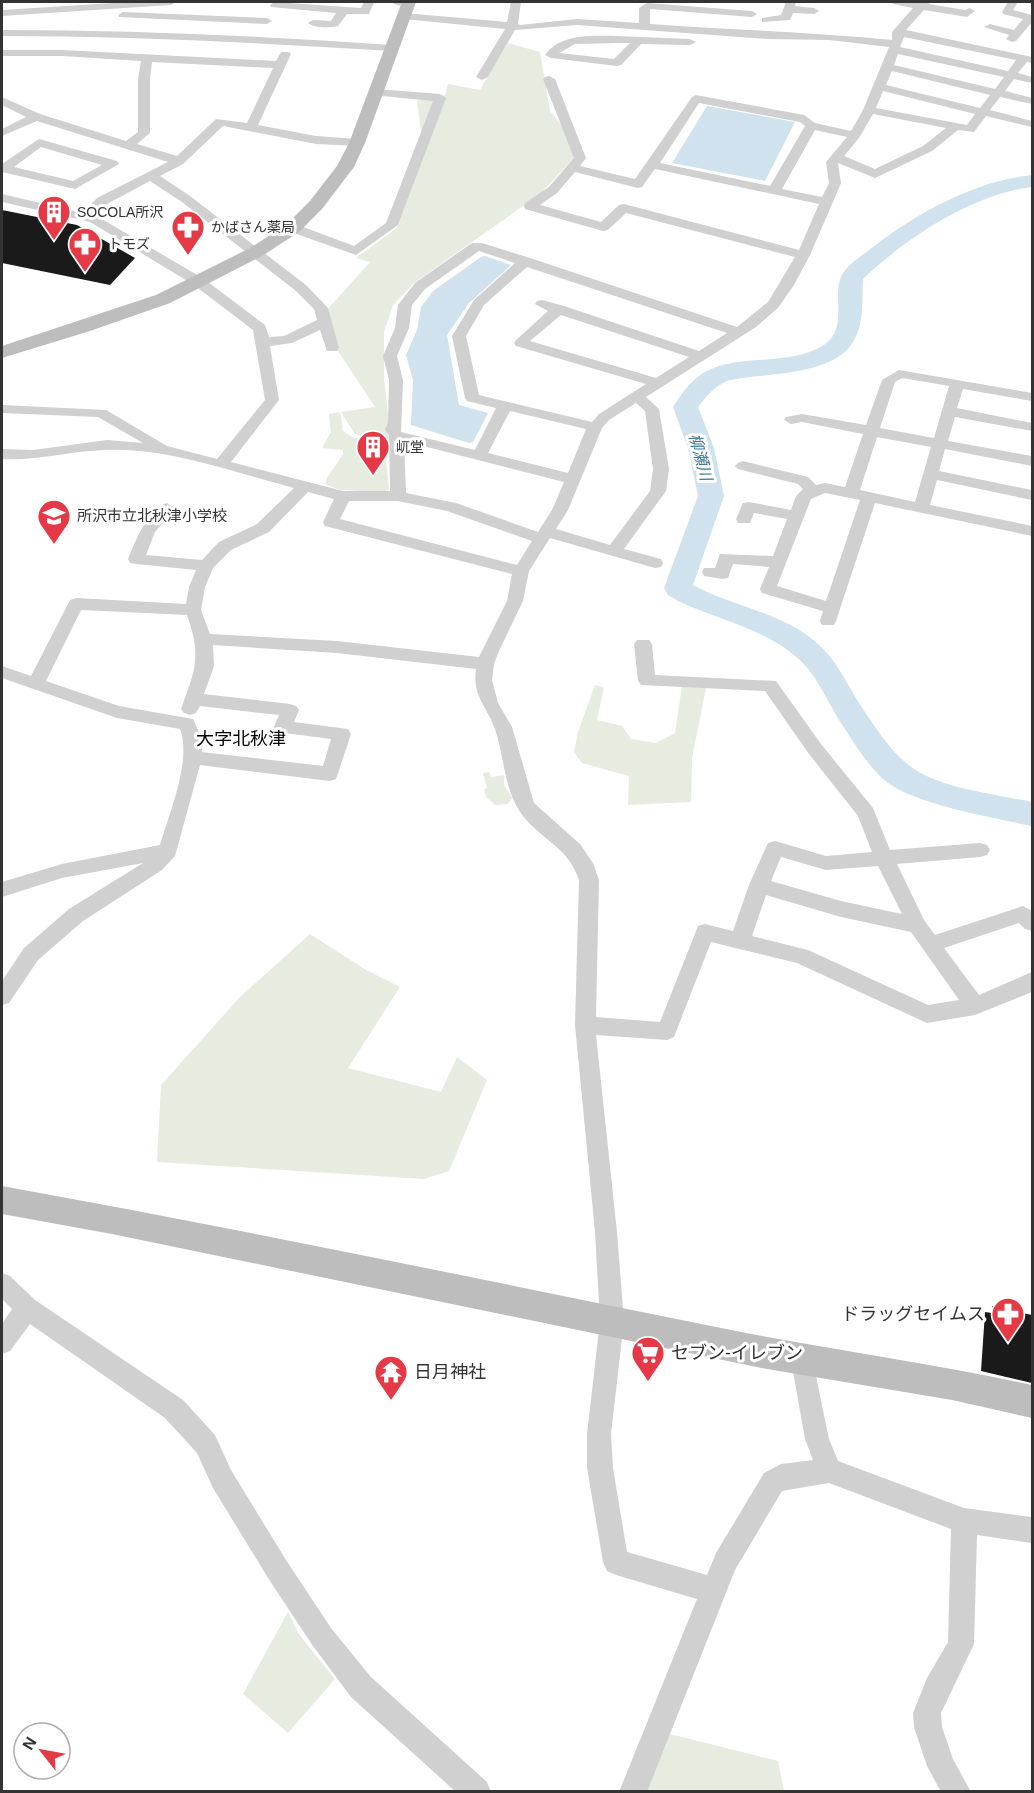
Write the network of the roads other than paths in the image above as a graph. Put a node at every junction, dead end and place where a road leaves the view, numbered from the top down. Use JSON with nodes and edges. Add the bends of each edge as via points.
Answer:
{"nodes":[{"id":1,"x":171,"y":2,"type":"edge"},
{"id":2,"x":369,"y":2,"type":"edge"},
{"id":3,"x":516,"y":2,"type":"edge"},
{"id":4,"x":738,"y":2,"type":"edge"},
{"id":5,"x":897,"y":2,"type":"edge"},
{"id":6,"x":1013,"y":2,"type":"edge"},
{"id":7,"x":275,"y":3,"type":"edge"},
{"id":8,"x":924,"y":4,"type":"edge"},
{"id":9,"x":405,"y":5,"type":"edge"},
{"id":10,"x":790,"y":5,"type":"edge"},
{"id":11,"x":117,"y":10,"type":"junction"},
{"id":12,"x":344,"y":10,"type":"junction"},
{"id":13,"x":814,"y":11,"type":"dead end"},
{"id":14,"x":970,"y":11,"type":"dead end"},
{"id":15,"x":2,"y":13,"type":"edge"},
{"id":16,"x":752,"y":14,"type":"junction"},
{"id":17,"x":1031,"y":18,"type":"edge"},
{"id":18,"x":766,"y":20,"type":"junction"},
{"id":19,"x":267,"y":21,"type":"junction"},
{"id":20,"x":313,"y":22,"type":"dead end"},
{"id":21,"x":512,"y":27,"type":"junction"},
{"id":22,"x":645,"y":27,"type":"junction"},
{"id":23,"x":990,"y":27,"type":"dead end"},
{"id":24,"x":2,"y":33,"type":"edge"},
{"id":25,"x":103,"y":33,"type":"junction"},
{"id":26,"x":766,"y":35,"type":"junction"},
{"id":27,"x":191,"y":37,"type":"junction"},
{"id":28,"x":258,"y":39,"type":"junction"},
{"id":29,"x":291,"y":41,"type":"junction"},
{"id":30,"x":637,"y":42,"type":"junction"},
{"id":31,"x":895,"y":42,"type":"junction"},
{"id":32,"x":392,"y":48,"type":"junction"},
{"id":33,"x":2,"y":53,"type":"edge"},
{"id":34,"x":147,"y":58,"type":"junction"},
{"id":35,"x":1028,"y":59,"type":"edge"},
{"id":36,"x":178,"y":60,"type":"junction"},
{"id":37,"x":280,"y":65,"type":"junction"},
{"id":38,"x":888,"y":67,"type":"junction"},
{"id":39,"x":1010,"y":75,"type":"junction"},
{"id":40,"x":482,"y":77,"type":"dead end"},
{"id":41,"x":549,"y":79,"type":"dead end"},
{"id":42,"x":1032,"y":80,"type":"edge"},
{"id":43,"x":879,"y":87,"type":"junction"},
{"id":44,"x":376,"y":93,"type":"junction"},
{"id":45,"x":997,"y":93,"type":"junction"},
{"id":46,"x":1032,"y":100,"type":"edge"},
{"id":47,"x":2,"y":101,"type":"edge"},
{"id":48,"x":869,"y":111,"type":"junction"},
{"id":49,"x":983,"y":112,"type":"junction"},
{"id":50,"x":36,"y":117,"type":"junction"},
{"id":51,"x":1032,"y":124,"type":"edge"},
{"id":52,"x":811,"y":126,"type":"junction"},
{"id":53,"x":954,"y":126,"type":"junction"},
{"id":54,"x":251,"y":128,"type":"junction"},
{"id":55,"x":2,"y":133,"type":"edge"},
{"id":56,"x":855,"y":135,"type":"junction"},
{"id":57,"x":98,"y":136,"type":"junction"},
{"id":58,"x":357,"y":143,"type":"junction"},
{"id":59,"x":127,"y":146,"type":"junction"},
{"id":60,"x":75,"y":153,"type":"junction"},
{"id":61,"x":835,"y":157,"type":"junction"},
{"id":62,"x":179,"y":161,"type":"junction"},
{"id":63,"x":652,"y":165,"type":"junction"},
{"id":64,"x":3,"y":168,"type":"edge"},
{"id":65,"x":572,"y":168,"type":"junction"},
{"id":66,"x":37,"y":176,"type":"junction"},
{"id":67,"x":152,"y":176,"type":"junction"},
{"id":68,"x":774,"y":191,"type":"junction"},
{"id":69,"x":5,"y":199,"type":"edge"},
{"id":70,"x":827,"y":202,"type":"junction"},
{"id":71,"x":87,"y":216,"type":"junction"},
{"id":72,"x":293,"y":228,"type":"junction"},
{"id":73,"x":256,"y":252,"type":"junction"},
{"id":74,"x":803,"y":255,"type":"junction"},
{"id":75,"x":525,"y":261,"type":"junction"},
{"id":76,"x":199,"y":282,"type":"junction"},
{"id":77,"x":542,"y":304,"type":"dead end"},
{"id":78,"x":559,"y":309,"type":"junction"},
{"id":79,"x":325,"y":322,"type":"junction"},
{"id":80,"x":738,"y":332,"type":"junction"},
{"id":81,"x":262,"y":342,"type":"junction"},
{"id":82,"x":332,"y":348,"type":"dead end"},
{"id":83,"x":2,"y":352,"type":"edge"},
{"id":84,"x":701,"y":356,"type":"junction"},
{"id":85,"x":657,"y":383,"type":"junction"},
{"id":86,"x":957,"y":383,"type":"junction"},
{"id":87,"x":636,"y":396,"type":"junction"},
{"id":88,"x":1032,"y":397,"type":"edge"},
{"id":89,"x":505,"y":405,"type":"junction"},
{"id":90,"x":2,"y":410,"type":"edge"},
{"id":91,"x":949,"y":411,"type":"junction"},
{"id":92,"x":791,"y":420,"type":"dead end"},
{"id":93,"x":595,"y":427,"type":"junction"},
{"id":94,"x":1032,"y":427,"type":"edge"},
{"id":95,"x":873,"y":430,"type":"junction"},
{"id":96,"x":396,"y":435,"type":"junction"},
{"id":97,"x":940,"y":443,"type":"junction"},
{"id":98,"x":165,"y":450,"type":"junction"},
{"id":99,"x":2,"y":454,"type":"edge"},
{"id":100,"x":479,"y":456,"type":"junction"},
{"id":101,"x":1032,"y":461,"type":"edge"},
{"id":102,"x":222,"y":464,"type":"junction"},
{"id":103,"x":743,"y":466,"type":"dead end"},
{"id":104,"x":930,"y":474,"type":"junction"},
{"id":105,"x":573,"y":479,"type":"junction"},
{"id":106,"x":305,"y":486,"type":"junction"},
{"id":107,"x":813,"y":490,"type":"junction"},
{"id":108,"x":851,"y":494,"type":"junction"},
{"id":109,"x":1032,"y":495,"type":"edge"},
{"id":110,"x":343,"y":496,"type":"junction"},
{"id":111,"x":398,"y":496,"type":"junction"},
{"id":112,"x":869,"y":497,"type":"junction"},
{"id":113,"x":167,"y":508,"type":"dead end"},
{"id":114,"x":921,"y":508,"type":"junction"},
{"id":115,"x":796,"y":516,"type":"junction"},
{"id":116,"x":744,"y":519,"type":"dead end"},
{"id":117,"x":1032,"y":531,"type":"edge"},
{"id":118,"x":545,"y":536,"type":"junction"},
{"id":119,"x":614,"y":551,"type":"junction"},
{"id":120,"x":779,"y":562,"type":"junction"},
{"id":121,"x":655,"y":563,"type":"dead end"},
{"id":122,"x":206,"y":566,"type":"junction"},
{"id":123,"x":521,"y":571,"type":"junction"},
{"id":124,"x":710,"y":572,"type":"dead end"},
{"id":125,"x":193,"y":610,"type":"junction"},
{"id":126,"x":204,"y":639,"type":"junction"},
{"id":127,"x":643,"y":644,"type":"dead end"},
{"id":128,"x":485,"y":664,"type":"junction"},
{"id":129,"x":2,"y":672,"type":"edge"},
{"id":130,"x":35,"y":685,"type":"junction"},
{"id":131,"x":192,"y":699,"type":"junction"},
{"id":132,"x":187,"y":724,"type":"junction"},
{"id":133,"x":193,"y":758,"type":"junction"},
{"id":134,"x":980,"y":850,"type":"dead end"},
{"id":135,"x":168,"y":851,"type":"junction"},
{"id":136,"x":884,"y":858,"type":"junction"},
{"id":137,"x":759,"y":885,"type":"junction"},
{"id":138,"x":2,"y":889,"type":"edge"},
{"id":139,"x":1032,"y":923,"type":"edge"},
{"id":140,"x":917,"y":925,"type":"junction"},
{"id":141,"x":740,"y":940,"type":"junction"},
{"id":142,"x":931,"y":944,"type":"junction"},
{"id":143,"x":1032,"y":980,"type":"edge"},
{"id":144,"x":2,"y":997,"type":"edge"},
{"id":145,"x":975,"y":1006,"type":"junction"},
{"id":146,"x":585,"y":1025,"type":"junction"},
{"id":147,"x":2,"y":1200,"type":"edge"},
{"id":148,"x":2,"y":1284,"type":"edge"},
{"id":149,"x":27,"y":1308,"type":"junction"},
{"id":150,"x":612,"y":1321,"type":"junction"},
{"id":151,"x":2,"y":1343,"type":"edge"},
{"id":152,"x":803,"y":1360,"type":"junction"},
{"id":153,"x":1032,"y":1402,"type":"edge"},
{"id":154,"x":829,"y":1470,"type":"junction"},
{"id":155,"x":964,"y":1521,"type":"junction"},
{"id":156,"x":1032,"y":1530,"type":"edge"},
{"id":157,"x":712,"y":1590,"type":"junction"},
{"id":158,"x":472,"y":1790,"type":"edge"},
{"id":159,"x":633,"y":1791,"type":"edge"},
{"id":160,"x":957,"y":1791,"type":"edge"}],
"edges":[{"from":1,"to":11,"type":"street"},
{"from":2,"to":12,"type":"street","via":[[366,12]]},
{"from":3,"to":21,"type":"street"},
{"from":4,"to":16,"type":"street"},
{"from":5,"to":8,"type":"street"},
{"from":6,"to":17,"type":"street","via":[[1007,12]]},
{"from":7,"to":12,"type":"street"},
{"from":7,"to":19,"type":"street"},
{"from":8,"to":14,"type":"street","via":[[967,14]]},
{"from":8,"to":31,"type":"street"},
{"from":9,"to":21,"type":"street"},
{"from":9,"to":32,"type":"street"},
{"from":10,"to":13,"type":"street"},
{"from":10,"to":18,"type":"street","via":[[786,18]]},
{"from":11,"to":15,"type":"street"},
{"from":11,"to":19,"type":"street"},
{"from":11,"to":25,"type":"street"},
{"from":12,"to":20,"type":"street","via":[[334,24]]},
{"from":16,"to":18,"type":"street"},
{"from":16,"to":22,"type":"street","via":[[647,6]]},
{"from":17,"to":23,"type":"street","via":[[1014,36]]},
{"from":18,"to":26,"type":"street"},
{"from":19,"to":28,"type":"street"},
{"from":21,"to":22,"type":"street","via":[[577,22]]},
{"from":21,"to":40,"type":"street"},
{"from":22,"to":26,"type":"street"},
{"from":24,"to":25,"type":"street"},
{"from":25,"to":27,"type":"street"},
{"from":26,"to":30,"type":"street","via":[[727,42]]},
{"from":26,"to":31,"type":"street"},
{"from":27,"to":28,"type":"street"},
{"from":27,"to":36,"type":"street"},
{"from":28,"to":29,"type":"street"},
{"from":29,"to":32,"type":"street"},
{"from":29,"to":37,"type":"street"},
{"from":30,"to":30,"type":"street","via":[[573,42],[551,55],[617,63]]},
{"from":31,"to":35,"type":"street"},
{"from":31,"to":38,"type":"street"},
{"from":31,"to":39,"type":"street"},
{"from":32,"to":44,"type":"street"},
{"from":33,"to":34,"type":"street"},
{"from":34,"to":36,"type":"street"},
{"from":34,"to":59,"type":"street","via":[[144,133]]},
{"from":35,"to":39,"type":"street"},
{"from":36,"to":37,"type":"street"},
{"from":37,"to":54,"type":"street"},
{"from":38,"to":43,"type":"street"},
{"from":38,"to":45,"type":"street"},
{"from":39,"to":42,"type":"street"},
{"from":39,"to":45,"type":"street"},
{"from":41,"to":65,"type":"street","via":[[580,158]]},
{"from":43,"to":48,"type":"street"},
{"from":43,"to":49,"type":"street"},
{"from":44,"to":58,"type":"street"},
{"from":44,"to":72,"type":"street","via":[[440,98],[392,225],[356,251]]},
{"from":45,"to":46,"type":"street"},
{"from":45,"to":49,"type":"street"},
{"from":47,"to":50,"type":"street"},
{"from":48,"to":53,"type":"street"},
{"from":48,"to":56,"type":"street"},
{"from":49,"to":51,"type":"street"},
{"from":49,"to":53,"type":"street","via":[[970,129]]},
{"from":50,"to":55,"type":"street"},
{"from":50,"to":57,"type":"street"},
{"from":52,"to":56,"type":"street"},
{"from":52,"to":63,"type":"street","via":[[804,119],[696,99]]},
{"from":52,"to":68,"type":"street"},
{"from":53,"to":61,"type":"street","via":[[945,137],[919,153],[875,174]]},
{"from":54,"to":58,"type":"street"},
{"from":54,"to":62,"type":"street","via":[[220,122]]},
{"from":56,"to":61,"type":"street"},
{"from":57,"to":59,"type":"street"},
{"from":57,"to":60,"type":"street"},
{"from":58,"to":72,"type":"street","via":[[345,167]]},
{"from":59,"to":62,"type":"street"},
{"from":60,"to":64,"type":"street","via":[[39,143]]},
{"from":60,"to":66,"type":"street","via":[[113,164],[75,184]]},
{"from":61,"to":70,"type":"street","via":[[835,183]]},
{"from":62,"to":67,"type":"street"},
{"from":63,"to":65,"type":"street","via":[[638,184]]},
{"from":63,"to":68,"type":"street"},
{"from":64,"to":66,"type":"street"},
{"from":65,"to":74,"type":"street","via":[[553,190],[530,206],[603,227],[624,208]]},
{"from":66,"to":69,"type":"street"},
{"from":67,"to":71,"type":"street","via":[[102,201]]},
{"from":67,"to":73,"type":"street"},
{"from":68,"to":70,"type":"street"},
{"from":69,"to":71,"type":"street"},
{"from":70,"to":74,"type":"street"},
{"from":71,"to":76,"type":"street"},
{"from":72,"to":73,"type":"street"},
{"from":73,"to":76,"type":"street"},
{"from":73,"to":79,"type":"street","via":[[321,308]]},
{"from":74,"to":80,"type":"street","via":[[773,305]]},
{"from":75,"to":80,"type":"street"},
{"from":75,"to":89,"type":"street","via":[[479,303],[459,336],[472,398]]},
{"from":75,"to":96,"type":"street","via":[[477,246],[420,286],[405,305],[402,328],[390,356],[396,380]]},
{"from":76,"to":81,"type":"street","via":[[260,328]]},
{"from":76,"to":83,"type":"street","via":[[126,313]]},
{"from":77,"to":78,"type":"street"},
{"from":78,"to":84,"type":"street"},
{"from":78,"to":85,"type":"street","via":[[521,343]]},
{"from":79,"to":81,"type":"street","via":[[287,340]]},
{"from":79,"to":82,"type":"street"},
{"from":80,"to":84,"type":"street"},
{"from":81,"to":102,"type":"street","via":[[272,400]]},
{"from":84,"to":85,"type":"street"},
{"from":85,"to":87,"type":"street"},
{"from":86,"to":88,"type":"street"},
{"from":86,"to":91,"type":"street"},
{"from":86,"to":95,"type":"street","via":[[906,374],[892,377]]},
{"from":87,"to":93,"type":"street"},
{"from":87,"to":119,"type":"street","via":[[651,409],[661,468],[658,491]]},
{"from":89,"to":93,"type":"street"},
{"from":89,"to":100,"type":"street"},
{"from":90,"to":98,"type":"street","via":[[101,413]]},
{"from":91,"to":94,"type":"street"},
{"from":91,"to":97,"type":"street"},
{"from":92,"to":95,"type":"street","via":[[802,418]]},
{"from":93,"to":105,"type":"street"},
{"from":95,"to":97,"type":"street"},
{"from":95,"to":108,"type":"street"},
{"from":96,"to":100,"type":"street"},
{"from":96,"to":111,"type":"street"},
{"from":97,"to":101,"type":"street"},
{"from":97,"to":104,"type":"street"},
{"from":98,"to":99,"type":"street","via":[[107,446]]},
{"from":98,"to":102,"type":"street"},
{"from":100,"to":105,"type":"street"},
{"from":102,"to":106,"type":"street"},
{"from":103,"to":107,"type":"street","via":[[802,480]]},
{"from":104,"to":109,"type":"street"},
{"from":104,"to":114,"type":"street"},
{"from":105,"to":118,"type":"street"},
{"from":106,"to":110,"type":"street"},
{"from":106,"to":122,"type":"street","via":[[262,528],[225,546]]},
{"from":107,"to":108,"type":"street","via":[[825,488]]},
{"from":107,"to":115,"type":"street","via":[[804,496]]},
{"from":108,"to":112,"type":"street"},
{"from":110,"to":111,"type":"street"},
{"from":110,"to":123,"type":"street","via":[[331,522]]},
{"from":111,"to":118,"type":"street","via":[[450,507]]},
{"from":112,"to":114,"type":"street"},
{"from":112,"to":120,"type":"street","via":[[830,615],[768,589]]},
{"from":113,"to":122,"type":"street","via":[[148,531],[136,559]]},
{"from":114,"to":117,"type":"street"},
{"from":115,"to":116,"type":"street","via":[[749,507]]},
{"from":115,"to":120,"type":"street"},
{"from":118,"to":119,"type":"street"},
{"from":118,"to":123,"type":"street"},
{"from":119,"to":121,"type":"street"},
{"from":120,"to":124,"type":"street","via":[[726,558],[722,574]]},
{"from":122,"to":125,"type":"street"},
{"from":123,"to":128,"type":"street","via":[[515,601]]},
{"from":125,"to":126,"type":"street"},
{"from":125,"to":130,"type":"street","via":[[76,604]]},
{"from":126,"to":128,"type":"street","via":[[337,647]]},
{"from":126,"to":131,"type":"street","via":[[205,666]]},
{"from":127,"to":136,"type":"street","via":[[647,681],[770,686],[866,813]]},
{"from":128,"to":146,"type":"street","via":[[484,689],[503,727],[521,795],[539,820],[573,849],[587,873],[590,898]]},
{"from":129,"to":130,"type":"street"},
{"from":130,"to":132,"type":"street","via":[[117,712]]},
{"from":131,"to":132,"type":"street"},
{"from":131,"to":133,"type":"street","via":[[290,710],[283,727],[342,734],[330,774]]},
{"from":132,"to":133,"type":"street","via":[[193,740]]},
{"from":133,"to":135,"type":"street"},
{"from":134,"to":136,"type":"street"},
{"from":135,"to":138,"type":"street","via":[[62,871]]},
{"from":135,"to":144,"type":"street","via":[[155,865],[76,915],[31,954]]},
{"from":136,"to":137,"type":"street","via":[[826,863],[775,849]]},
{"from":136,"to":140,"type":"street"},
{"from":137,"to":140,"type":"street","via":[[841,909]]},
{"from":137,"to":141,"type":"street"},
{"from":139,"to":142,"type":"street","via":[[1023,914]]},
{"from":140,"to":142,"type":"street"},
{"from":141,"to":145,"type":"street","via":[[801,956],[927,1014]]},
{"from":141,"to":146,"type":"street","via":[[705,932],[667,1031]]},
{"from":142,"to":145,"type":"street"},
{"from":143,"to":145,"type":"street"},
{"from":146,"to":150,"type":"street"},
{"from":147,"to":150,"type":"street"},
{"from":148,"to":149,"type":"street"},
{"from":149,"to":151,"type":"street"},
{"from":149,"to":158,"type":"street","via":[[174,1409],[189,1424],[206,1444],[222,1479],[322,1638],[361,1687]]},
{"from":150,"to":152,"type":"street"},
{"from":150,"to":157,"type":"street","via":[[599,1434],[600,1468],[616,1562]]},
{"from":152,"to":153,"type":"street","via":[[952,1384]]},
{"from":152,"to":154,"type":"street","via":[[817,1439]]},
{"from":154,"to":155,"type":"street"},
{"from":154,"to":157,"type":"street","via":[[781,1477],[773,1482]]},
{"from":155,"to":156,"type":"street"},
{"from":155,"to":160,"type":"street","via":[[961,1644],[927,1713],[941,1766]]},
{"from":157,"to":159,"type":"street"}]}
